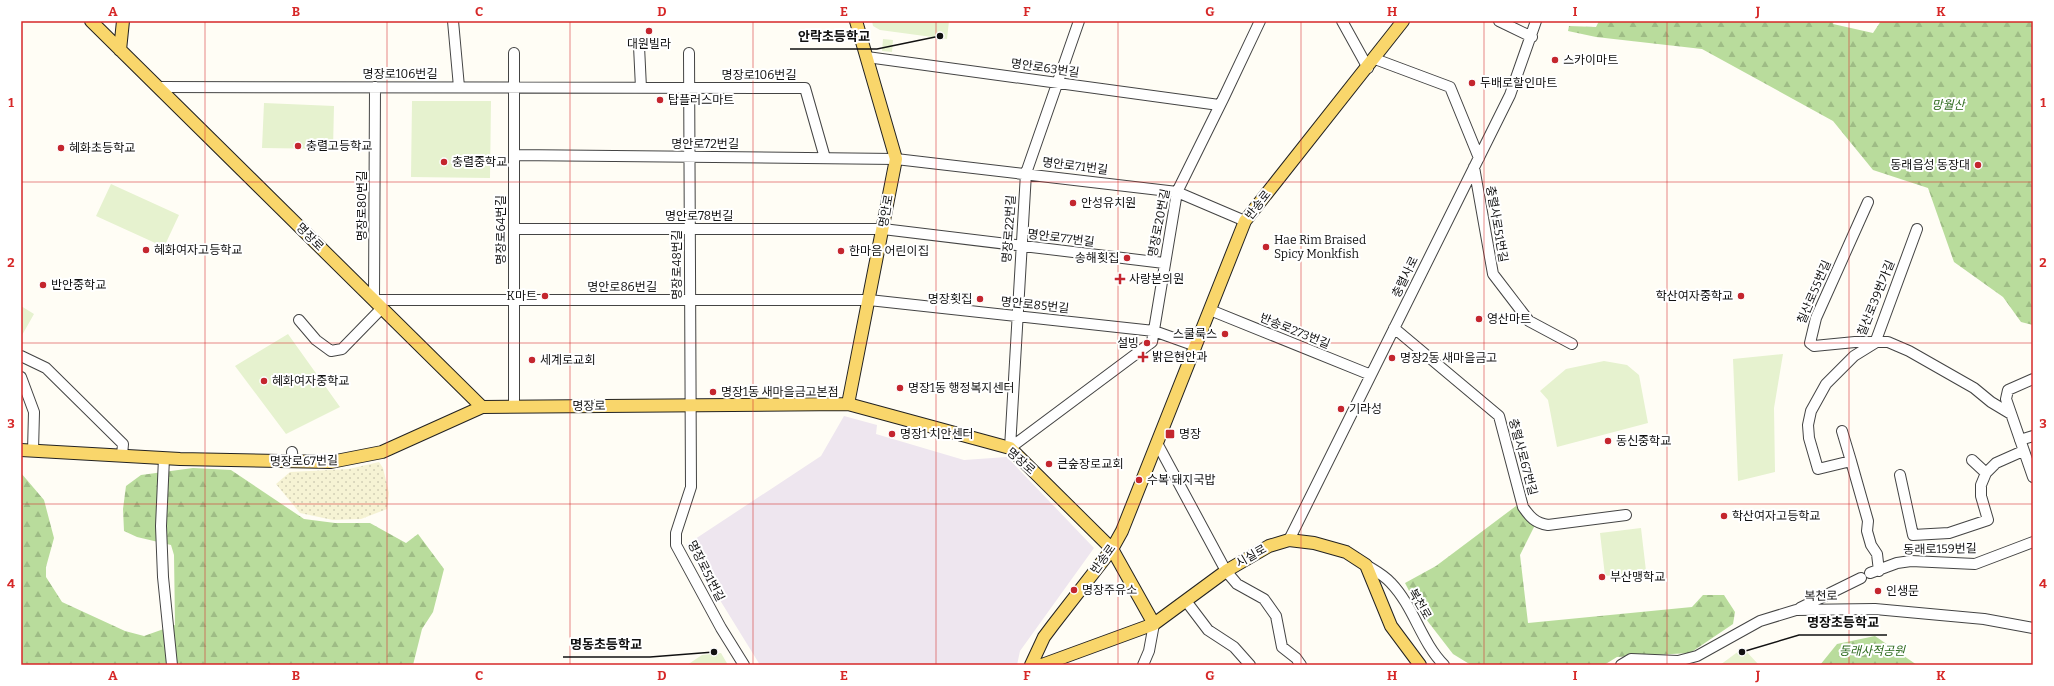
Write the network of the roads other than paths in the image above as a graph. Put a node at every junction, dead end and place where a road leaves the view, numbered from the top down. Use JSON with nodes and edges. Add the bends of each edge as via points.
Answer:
{"nodes":[{"id":1,"x":90,"y":21,"type":"edge"},
{"id":2,"x":123,"y":21,"type":"edge"},
{"id":3,"x":453,"y":21,"type":"edge"},
{"id":4,"x":856,"y":21,"type":"edge"},
{"id":5,"x":1079,"y":21,"type":"edge"},
{"id":6,"x":1260,"y":21,"type":"edge"},
{"id":7,"x":1342,"y":21,"type":"edge"},
{"id":8,"x":1404,"y":21,"type":"edge"},
{"id":9,"x":1499,"y":21,"type":"edge"},
{"id":10,"x":1536,"y":21,"type":"edge"},
{"id":11,"x":1532,"y":37,"type":"junction"},
{"id":12,"x":639,"y":46,"type":"dead end"},
{"id":13,"x":120,"y":50,"type":"junction"},
{"id":14,"x":514,"y":53,"type":"dead end"},
{"id":15,"x":689,"y":53,"type":"dead end"},
{"id":16,"x":867,"y":57,"type":"junction"},
{"id":17,"x":1371,"y":63,"type":"junction"},
{"id":18,"x":1057,"y":83,"type":"junction"},
{"id":19,"x":158,"y":87,"type":"junction"},
{"id":20,"x":375,"y":87,"type":"junction"},
{"id":21,"x":459,"y":88,"type":"junction"},
{"id":22,"x":514,"y":88,"type":"junction"},
{"id":23,"x":641,"y":88,"type":"junction"},
{"id":24,"x":689,"y":88,"type":"junction"},
{"id":25,"x":1219,"y":105,"type":"junction"},
{"id":26,"x":514,"y":156,"type":"junction"},
{"id":27,"x":690,"y":157,"type":"junction"},
{"id":28,"x":825,"y":158,"type":"junction"},
{"id":29,"x":896,"y":159,"type":"junction"},
{"id":30,"x":1477,"y":162,"type":"junction"},
{"id":31,"x":1026,"y":173,"type":"junction"},
{"id":32,"x":1176,"y":192,"type":"junction"},
{"id":33,"x":1868,"y":202,"type":"dead end"},
{"id":34,"x":1245,"y":221,"type":"junction"},
{"id":35,"x":514,"y":229,"type":"junction"},
{"id":36,"x":690,"y":229,"type":"junction"},
{"id":37,"x":883,"y":229,"type":"junction"},
{"id":38,"x":1917,"y":229,"type":"dead end"},
{"id":39,"x":1021,"y":246,"type":"junction"},
{"id":40,"x":1164,"y":263,"type":"junction"},
{"id":41,"x":514,"y":300,"type":"junction"},
{"id":42,"x":690,"y":300,"type":"junction"},
{"id":43,"x":869,"y":300,"type":"junction"},
{"id":44,"x":378,"y":304,"type":"junction"},
{"id":45,"x":1210,"y":310,"type":"junction"},
{"id":46,"x":1017,"y":316,"type":"junction"},
{"id":47,"x":299,"y":320,"type":"dead end"},
{"id":48,"x":1394,"y":328,"type":"junction"},
{"id":49,"x":1154,"y":331,"type":"junction"},
{"id":50,"x":1875,"y":343,"type":"junction"},
{"id":51,"x":1572,"y":344,"type":"dead end"},
{"id":52,"x":1196,"y":346,"type":"junction"},
{"id":53,"x":21,"y":356,"type":"edge"},
{"id":54,"x":1371,"y":375,"type":"junction"},
{"id":55,"x":21,"y":378,"type":"edge"},
{"id":56,"x":2033,"y":379,"type":"edge"},
{"id":57,"x":848,"y":404,"type":"junction"},
{"id":58,"x":690,"y":405,"type":"junction"},
{"id":59,"x":482,"y":407,"type":"junction"},
{"id":60,"x":514,"y":407,"type":"junction"},
{"id":61,"x":2011,"y":414,"type":"junction"},
{"id":62,"x":1842,"y":431,"type":"dead end"},
{"id":63,"x":2033,"y":436,"type":"edge"},
{"id":64,"x":2020,"y":440,"type":"junction"},
{"id":65,"x":1157,"y":443,"type":"junction"},
{"id":66,"x":1010,"y":448,"type":"junction"},
{"id":67,"x":27,"y":450,"type":"edge"},
{"id":68,"x":2023,"y":451,"type":"junction"},
{"id":69,"x":122,"y":455,"type":"junction"},
{"id":70,"x":164,"y":458,"type":"junction"},
{"id":71,"x":1972,"y":460,"type":"dead end"},
{"id":72,"x":1851,"y":461,"type":"junction"},
{"id":73,"x":1986,"y":473,"type":"junction"},
{"id":74,"x":1900,"y":475,"type":"dead end"},
{"id":75,"x":2033,"y":477,"type":"edge"},
{"id":76,"x":1626,"y":515,"type":"dead end"},
{"id":77,"x":1289,"y":540,"type":"junction"},
{"id":78,"x":2033,"y":542,"type":"edge"},
{"id":79,"x":1112,"y":549,"type":"junction"},
{"id":80,"x":1366,"y":565,"type":"junction"},
{"id":81,"x":1226,"y":571,"type":"junction"},
{"id":82,"x":1870,"y":574,"type":"junction"},
{"id":83,"x":1186,"y":601,"type":"junction"},
{"id":84,"x":1796,"y":610,"type":"junction"},
{"id":85,"x":1154,"y":624,"type":"junction"},
{"id":86,"x":2033,"y":628,"type":"edge"},
{"id":87,"x":172,"y":665,"type":"edge"},
{"id":88,"x":744,"y":665,"type":"edge"},
{"id":89,"x":1031,"y":665,"type":"edge"},
{"id":90,"x":1042,"y":665,"type":"edge"},
{"id":91,"x":1143,"y":665,"type":"edge"},
{"id":92,"x":1250,"y":665,"type":"edge"},
{"id":93,"x":1301,"y":665,"type":"edge"},
{"id":94,"x":1420,"y":665,"type":"edge"},
{"id":95,"x":1444,"y":665,"type":"edge"},
{"id":96,"x":1621,"y":665,"type":"edge"}],
"edges":[{"from":1,"to":13,"type":"main road","name":"명장로"},
{"from":2,"to":13,"type":"main road"},
{"from":3,"to":21,"type":"street"},
{"from":4,"to":16,"type":"main road","name":"명안로"},
{"from":5,"to":18,"type":"street","name":"명장로22번길"},
{"from":6,"to":25,"type":"street","name":"명장로20번길"},
{"from":7,"to":17,"type":"street"},
{"from":8,"to":17,"type":"main road","name":"반송로"},
{"from":9,"to":11,"type":"street"},
{"from":10,"to":11,"type":"street","name":"충렬사로"},
{"from":11,"to":30,"type":"street","name":"충렬사로","via":[[1510,95]]},
{"from":12,"to":23,"type":"street"},
{"from":13,"to":19,"type":"main road","name":"명장로"},
{"from":14,"to":22,"type":"street","name":"명장로64번길"},
{"from":15,"to":24,"type":"street","name":"명장로48번길"},
{"from":16,"to":18,"type":"street","name":"명안로63번길"},
{"from":16,"to":29,"type":"main road","name":"명안로"},
{"from":17,"to":30,"type":"street","name":"충렬사로51번길","via":[[1450,87]]},
{"from":17,"to":34,"type":"main road","name":"반송로"},
{"from":18,"to":25,"type":"street","name":"명안로63번길"},
{"from":18,"to":31,"type":"street","name":"명장로22번길"},
{"from":19,"to":20,"type":"street","name":"명장로106번길"},
{"from":19,"to":44,"type":"main road","name":"명장로"},
{"from":20,"to":21,"type":"street","name":"명장로106번길"},
{"from":20,"to":44,"type":"street","name":"명장로80번길"},
{"from":21,"to":22,"type":"street","name":"명장로106번길"},
{"from":22,"to":23,"type":"street","name":"명장로106번길"},
{"from":22,"to":26,"type":"street","name":"명장로64번길"},
{"from":23,"to":24,"type":"street","name":"명장로106번길"},
{"from":24,"to":27,"type":"street","name":"명장로48번길"},
{"from":24,"to":28,"type":"street","name":"명장로106번길","via":[[805,88]]},
{"from":25,"to":32,"type":"street","name":"명장로20번길"},
{"from":26,"to":27,"type":"street","name":"명안로72번길"},
{"from":26,"to":35,"type":"street","name":"명장로64번길"},
{"from":27,"to":28,"type":"street","name":"명안로72번길"},
{"from":27,"to":36,"type":"street","name":"명장로48번길"},
{"from":28,"to":29,"type":"street","name":"명안로72번길"},
{"from":29,"to":31,"type":"street","name":"명안로71번길"},
{"from":29,"to":37,"type":"main road","name":"명안로"},
{"from":30,"to":48,"type":"street","name":"충렬사로"},
{"from":30,"to":51,"type":"street","name":"충렬사로51번길","via":[[1493,274],[1529,321]]},
{"from":31,"to":32,"type":"street","name":"명안로71번길"},
{"from":31,"to":39,"type":"street","name":"명장로22번길"},
{"from":32,"to":34,"type":"street","name":"명안로71번길"},
{"from":32,"to":40,"type":"street","name":"명장로20번길"},
{"from":33,"to":50,"type":"street","name":"칠산로55번길","via":[[1809,339],[1814,346]]},
{"from":34,"to":45,"type":"main road","name":"반송로"},
{"from":35,"to":36,"type":"street","name":"명안로78번길"},
{"from":35,"to":41,"type":"street","name":"명장로64번길"},
{"from":36,"to":37,"type":"street","name":"명안로78번길"},
{"from":36,"to":42,"type":"street","name":"명장로48번길"},
{"from":37,"to":39,"type":"street","name":"명안로77번길"},
{"from":37,"to":43,"type":"main road","name":"명안로"},
{"from":38,"to":50,"type":"street","name":"칠산로39번가길"},
{"from":39,"to":40,"type":"street","name":"명안로77번길"},
{"from":39,"to":46,"type":"street","name":"명장로22번길"},
{"from":40,"to":49,"type":"street","name":"명장로20번길"},
{"from":41,"to":42,"type":"street","name":"명안로86번길"},
{"from":41,"to":44,"type":"street","name":"명안로86번길"},
{"from":41,"to":60,"type":"street","name":"명장로64번길"},
{"from":42,"to":43,"type":"street","name":"명안로86번길"},
{"from":42,"to":58,"type":"street","name":"명장로48번길"},
{"from":43,"to":46,"type":"street","name":"명안로85번길"},
{"from":43,"to":57,"type":"main road","name":"명안로"},
{"from":44,"to":47,"type":"street","via":[[342,349],[331,351],[316,340]]},
{"from":44,"to":59,"type":"main road","name":"명장로"},
{"from":45,"to":52,"type":"main road","name":"반송로"},
{"from":45,"to":54,"type":"street","name":"반송로273번길"},
{"from":46,"to":49,"type":"street","name":"명안로85번길"},
{"from":46,"to":66,"type":"street","name":"명장로22번길"},
{"from":48,"to":54,"type":"street","name":"충렬사로"},
{"from":48,"to":76,"type":"street","name":"충렬사로67번길","via":[[1499,416],[1524,507],[1531,518],[1539,524],[1548,525]]},
{"from":49,"to":52,"type":"street","name":"명안로85번길"},
{"from":49,"to":66,"type":"street","name":"명장로20번길","via":[[1152,342]]},
{"from":50,"to":61,"type":"street","name":"칠산로55번길","via":[[1888,342],[1909,351],[1974,388]]},
{"from":50,"to":72,"type":"street","name":"칠산로39번가길","via":[[1854,356],[1826,384],[1811,411],[1808,425],[1818,469]]},
{"from":52,"to":65,"type":"main road","name":"반송로"},
{"from":53,"to":69,"type":"street","via":[[46,368],[123,444]]},
{"from":54,"to":77,"type":"street","name":"충렬사로"},
{"from":55,"to":67,"type":"street","via":[[34,412]]},
{"from":56,"to":61,"type":"street","via":[[2008,390],[2006,399]]},
{"from":57,"to":58,"type":"main road","name":"명장로"},
{"from":57,"to":66,"type":"main road","name":"명장로"},
{"from":58,"to":60,"type":"main road","name":"명장로"},
{"from":58,"to":88,"type":"street","name":"명장로51번길","via":[[691,487],[676,533],[676,546]]},
{"from":59,"to":60,"type":"main road","name":"명장로"},
{"from":59,"to":70,"type":"main road","name":"명장로67번길","via":[[382,452],[331,462],[293,457]]},
{"from":61,"to":64,"type":"street"},
{"from":62,"to":72,"type":"street"},
{"from":63,"to":64,"type":"street"},
{"from":64,"to":68,"type":"street"},
{"from":65,"to":79,"type":"main road","name":"반송로","via":[[1122,531]]},
{"from":65,"to":81,"type":"street"},
{"from":66,"to":79,"type":"main road","name":"명장로"},
{"from":67,"to":69,"type":"main road","name":"명장로67번길"},
{"from":68,"to":73,"type":"street","via":[[1996,464]]},
{"from":68,"to":75,"type":"street"},
{"from":69,"to":70,"type":"main road","name":"명장로67번길"},
{"from":70,"to":87,"type":"street","via":[[161,526],[163,577]]},
{"from":71,"to":73,"type":"street"},
{"from":72,"to":82,"type":"street","via":[[1868,522],[1870,545],[1877,554]]},
{"from":73,"to":74,"type":"street","via":[[1981,485],[1981,496],[1988,520],[1949,533],[1921,535],[1913,535]]},
{"from":77,"to":80,"type":"main road","name":"시실로","via":[[1314,543],[1346,552]]},
{"from":77,"to":81,"type":"main road","name":"시실로","via":[[1269,546]]},
{"from":78,"to":82,"type":"street","name":"동래로159번길","via":[[1975,564],[1911,561],[1891,565]]},
{"from":79,"to":85,"type":"main road","name":"명장로"},
{"from":79,"to":89,"type":"main road","name":"반송로","via":[[1053,625]]},
{"from":80,"to":94,"type":"main road","via":[[1391,626]]},
{"from":80,"to":95,"type":"street","name":"복천로","via":[[1390,582]]},
{"from":81,"to":83,"type":"main road","name":"시실로"},
{"from":81,"to":93,"type":"street","via":[[1237,584],[1264,599],[1276,616],[1282,647]]},
{"from":82,"to":84,"type":"street","name":"동래로159번길"},
{"from":83,"to":85,"type":"main road","name":"시실로"},
{"from":83,"to":92,"type":"street","via":[[1208,630],[1234,647]]},
{"from":84,"to":86,"type":"street","name":"복천로","via":[[1875,610],[1984,619]]},
{"from":84,"to":96,"type":"street","name":"복천로","via":[[1760,621],[1697,656],[1678,661],[1631,659]]},
{"from":85,"to":90,"type":"main road","name":"시실로"},
{"from":85,"to":91,"type":"street","via":[[1149,651]]}]}
